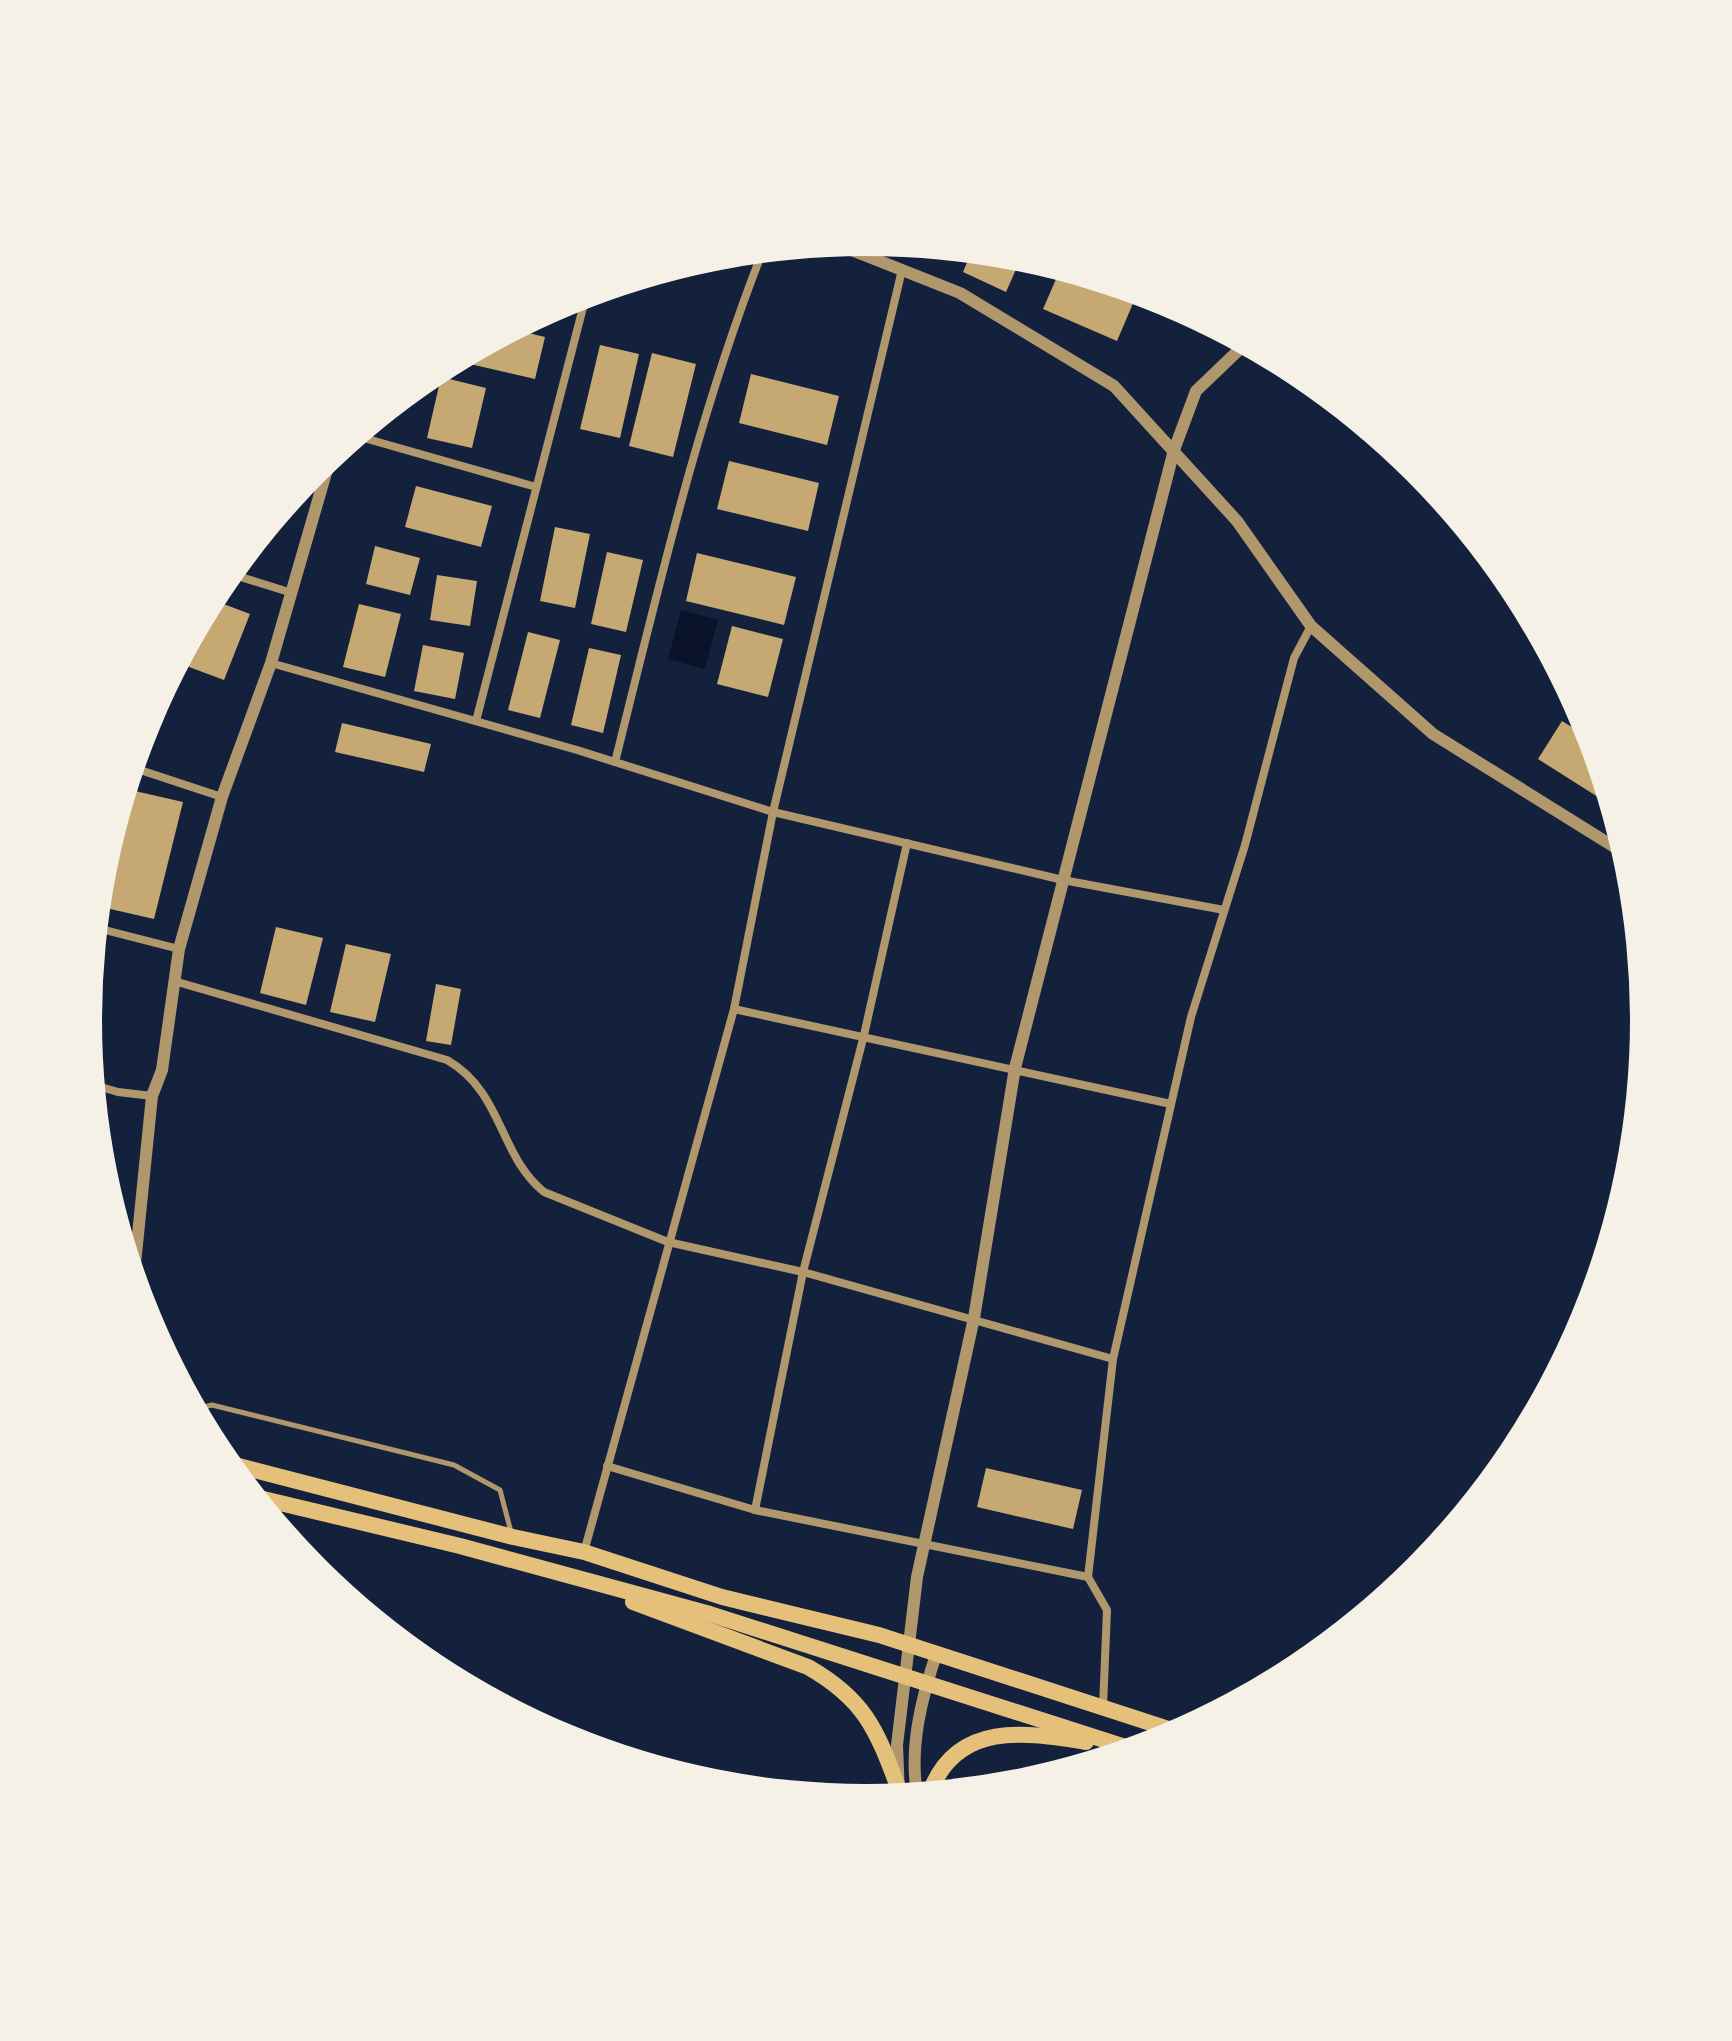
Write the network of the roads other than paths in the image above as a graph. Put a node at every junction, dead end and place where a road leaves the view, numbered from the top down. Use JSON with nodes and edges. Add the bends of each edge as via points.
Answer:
{"nodes":[{"id":1,"x":867,"y":256,"type":"edge"},
{"id":2,"x":757,"y":264,"type":"edge"},
{"id":3,"x":902,"y":270,"type":"junction"},
{"id":4,"x":582,"y":312,"type":"edge"},
{"id":5,"x":1236,"y":353,"type":"edge"},
{"id":6,"x":370,"y":440,"type":"edge"},
{"id":7,"x":1174,"y":450,"type":"junction"},
{"id":8,"x":322,"y":484,"type":"edge"},
{"id":9,"x":536,"y":487,"type":"junction"},
{"id":10,"x":244,"y":578,"type":"edge"},
{"id":11,"x":289,"y":592,"type":"junction"},
{"id":12,"x":1311,"y":626,"type":"junction"},
{"id":13,"x":271,"y":663,"type":"junction"},
{"id":14,"x":476,"y":721,"type":"junction"},
{"id":15,"x":615,"y":762,"type":"junction"},
{"id":16,"x":144,"y":771,"type":"edge"},
{"id":17,"x":222,"y":797,"type":"junction"},
{"id":18,"x":773,"y":812,"type":"junction"},
{"id":19,"x":907,"y":843,"type":"junction"},
{"id":20,"x":1609,"y":843,"type":"edge"},
{"id":21,"x":1063,"y":880,"type":"junction"},
{"id":22,"x":1224,"y":910,"type":"junction"},
{"id":23,"x":108,"y":931,"type":"edge"},
{"id":24,"x":179,"y":949,"type":"junction"},
{"id":25,"x":174,"y":981,"type":"junction"},
{"id":26,"x":734,"y":1009,"type":"junction"},
{"id":27,"x":864,"y":1035,"type":"junction"},
{"id":28,"x":1015,"y":1068,"type":"junction"},
{"id":29,"x":106,"y":1088,"type":"edge"},
{"id":30,"x":152,"y":1096,"type":"junction"},
{"id":31,"x":1171,"y":1104,"type":"junction"},
{"id":32,"x":668,"y":1242,"type":"junction"},
{"id":33,"x":137,"y":1246,"type":"edge"},
{"id":34,"x":803,"y":1272,"type":"junction"},
{"id":35,"x":974,"y":1318,"type":"junction"},
{"id":36,"x":1113,"y":1359,"type":"junction"},
{"id":37,"x":207,"y":1406,"type":"edge"},
{"id":38,"x":607,"y":1466,"type":"junction"},
{"id":39,"x":247,"y":1468,"type":"edge"},
{"id":40,"x":273,"y":1502,"type":"edge"},
{"id":41,"x":755,"y":1510,"type":"junction"},
{"id":42,"x":513,"y":1537,"type":"junction"},
{"id":43,"x":924,"y":1545,"type":"junction"},
{"id":44,"x":584,"y":1552,"type":"junction"},
{"id":45,"x":557,"y":1573,"type":"junction"},
{"id":46,"x":1088,"y":1577,"type":"junction"},
{"id":47,"x":909,"y":1644,"type":"junction"},
{"id":48,"x":937,"y":1652,"type":"junction"},
{"id":49,"x":905,"y":1674,"type":"junction"},
{"id":50,"x":927,"y":1682,"type":"junction"},
{"id":51,"x":1103,"y":1707,"type":"junction"},
{"id":52,"x":1159,"y":1726,"type":"edge"},
{"id":53,"x":1114,"y":1743,"type":"edge"},
{"id":54,"x":1108,"y":1745,"type":"edge"},
{"id":55,"x":936,"y":1781,"type":"edge"},
{"id":56,"x":895,"y":1783,"type":"edge"},
{"id":57,"x":898,"y":1783,"type":"edge"},
{"id":58,"x":917,"y":1783,"type":"edge"}],
"edges":[{"from":1,"to":3,"type":"street"},
{"from":2,"to":15,"type":"street","via":[[686,482]]},
{"from":3,"to":7,"type":"street","via":[[960,293],[1114,386]]},
{"from":3,"to":18,"type":"street"},
{"from":4,"to":9,"type":"street"},
{"from":5,"to":7,"type":"street","via":[[1196,391]]},
{"from":6,"to":9,"type":"street"},
{"from":7,"to":12,"type":"street","via":[[1237,521]]},
{"from":7,"to":21,"type":"street"},
{"from":8,"to":11,"type":"street"},
{"from":9,"to":14,"type":"street"},
{"from":10,"to":11,"type":"street"},
{"from":11,"to":13,"type":"street"},
{"from":12,"to":20,"type":"street","via":[[1433,734]]},
{"from":12,"to":22,"type":"street","via":[[1294,658]]},
{"from":13,"to":14,"type":"street"},
{"from":13,"to":17,"type":"street"},
{"from":14,"to":15,"type":"street"},
{"from":15,"to":18,"type":"street"},
{"from":16,"to":17,"type":"street"},
{"from":17,"to":24,"type":"street"},
{"from":18,"to":19,"type":"street"},
{"from":18,"to":26,"type":"street"},
{"from":19,"to":21,"type":"street"},
{"from":19,"to":27,"type":"street"},
{"from":21,"to":22,"type":"street"},
{"from":21,"to":28,"type":"street"},
{"from":22,"to":31,"type":"street"},
{"from":23,"to":24,"type":"street"},
{"from":24,"to":25,"type":"street"},
{"from":25,"to":30,"type":"street","via":[[162,1070]]},
{"from":25,"to":32,"type":"street","via":[[447,1060],[474,1078],[529,1180],[544,1192]]},
{"from":26,"to":27,"type":"street"},
{"from":26,"to":32,"type":"street"},
{"from":27,"to":28,"type":"street"},
{"from":27,"to":34,"type":"street"},
{"from":28,"to":31,"type":"street"},
{"from":28,"to":35,"type":"street"},
{"from":29,"to":30,"type":"street"},
{"from":30,"to":33,"type":"street"},
{"from":31,"to":36,"type":"street"},
{"from":32,"to":34,"type":"street"},
{"from":32,"to":38,"type":"street"},
{"from":34,"to":35,"type":"street"},
{"from":34,"to":41,"type":"street"},
{"from":35,"to":36,"type":"street"},
{"from":35,"to":43,"type":"street"},
{"from":36,"to":46,"type":"street"},
{"from":37,"to":42,"type":"lane","via":[[454,1465],[500,1490]]},
{"from":38,"to":41,"type":"street"},
{"from":38,"to":44,"type":"street"},
{"from":39,"to":42,"type":"highway"},
{"from":40,"to":45,"type":"highway"},
{"from":41,"to":43,"type":"street"},
{"from":42,"to":44,"type":"highway"},
{"from":43,"to":46,"type":"street"},
{"from":43,"to":47,"type":"street"},
{"from":44,"to":47,"type":"highway","via":[[722,1597]]},
{"from":45,"to":49,"type":"highway"},
{"from":45,"to":56,"type":"highway","via":[[808,1667],[835,1682],[874,1726]]},
{"from":46,"to":51,"type":"street","via":[[1107,1610]]},
{"from":47,"to":48,"type":"highway"},
{"from":47,"to":49,"type":"street"},
{"from":48,"to":50,"type":"street"},
{"from":48,"to":51,"type":"highway"},
{"from":49,"to":50,"type":"highway"},
{"from":49,"to":57,"type":"street"},
{"from":50,"to":53,"type":"highway"},
{"from":50,"to":58,"type":"street","via":[[915,1752]]},
{"from":51,"to":52,"type":"highway"},
{"from":54,"to":55,"type":"highway","via":[[1033,1733],[1001,1735],[974,1742],[948,1760]]}]}
